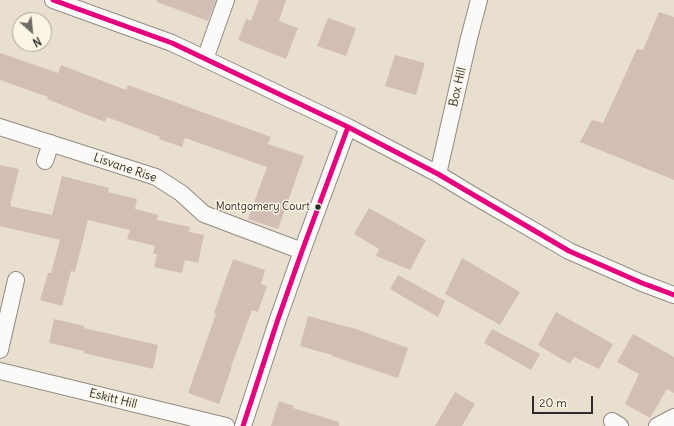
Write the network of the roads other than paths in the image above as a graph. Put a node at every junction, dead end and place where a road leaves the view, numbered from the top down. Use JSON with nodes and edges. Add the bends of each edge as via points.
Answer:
{"nodes":[{"id":1,"x":53,"y":0,"type":"edge"},
{"id":2,"x":226,"y":0,"type":"edge"},
{"id":3,"x":479,"y":0,"type":"edge"},
{"id":4,"x":205,"y":59,"type":"junction"},
{"id":5,"x":0,"y":127,"type":"edge"},
{"id":6,"x":348,"y":127,"type":"junction"},
{"id":7,"x":50,"y":143,"type":"junction"},
{"id":8,"x":44,"y":161,"type":"dead end"},
{"id":9,"x":438,"y":174,"type":"junction"},
{"id":10,"x":302,"y":251,"type":"junction"},
{"id":11,"x":16,"y":280,"type":"dead end"},
{"id":12,"x":674,"y":295,"type":"edge"},
{"id":13,"x":0,"y":350,"type":"edge"},
{"id":14,"x":0,"y":371,"type":"edge"},
{"id":15,"x":674,"y":417,"type":"edge"},
{"id":16,"x":226,"y":426,"type":"edge"},
{"id":17,"x":243,"y":426,"type":"edge"},
{"id":18,"x":657,"y":426,"type":"edge"}],
"edges":[{"from":1,"to":4,"type":"street","via":[[172,43]]},
{"from":2,"to":4,"type":"street"},
{"from":3,"to":9,"type":"street","name":"Box Hill"},
{"from":4,"to":6,"type":"street"},
{"from":5,"to":7,"type":"street","name":"Lisvane Rise"},
{"from":6,"to":9,"type":"street"},
{"from":6,"to":10,"type":"street"},
{"from":7,"to":8,"type":"street"},
{"from":7,"to":10,"type":"street","name":"Lisvane Rise","via":[[156,177],[181,193],[204,214]]},
{"from":9,"to":12,"type":"street","via":[[569,251]]},
{"from":10,"to":17,"type":"street"},
{"from":11,"to":13,"type":"street"},
{"from":14,"to":16,"type":"street","name":"Eskitt Hill"},
{"from":15,"to":18,"type":"street"}]}
